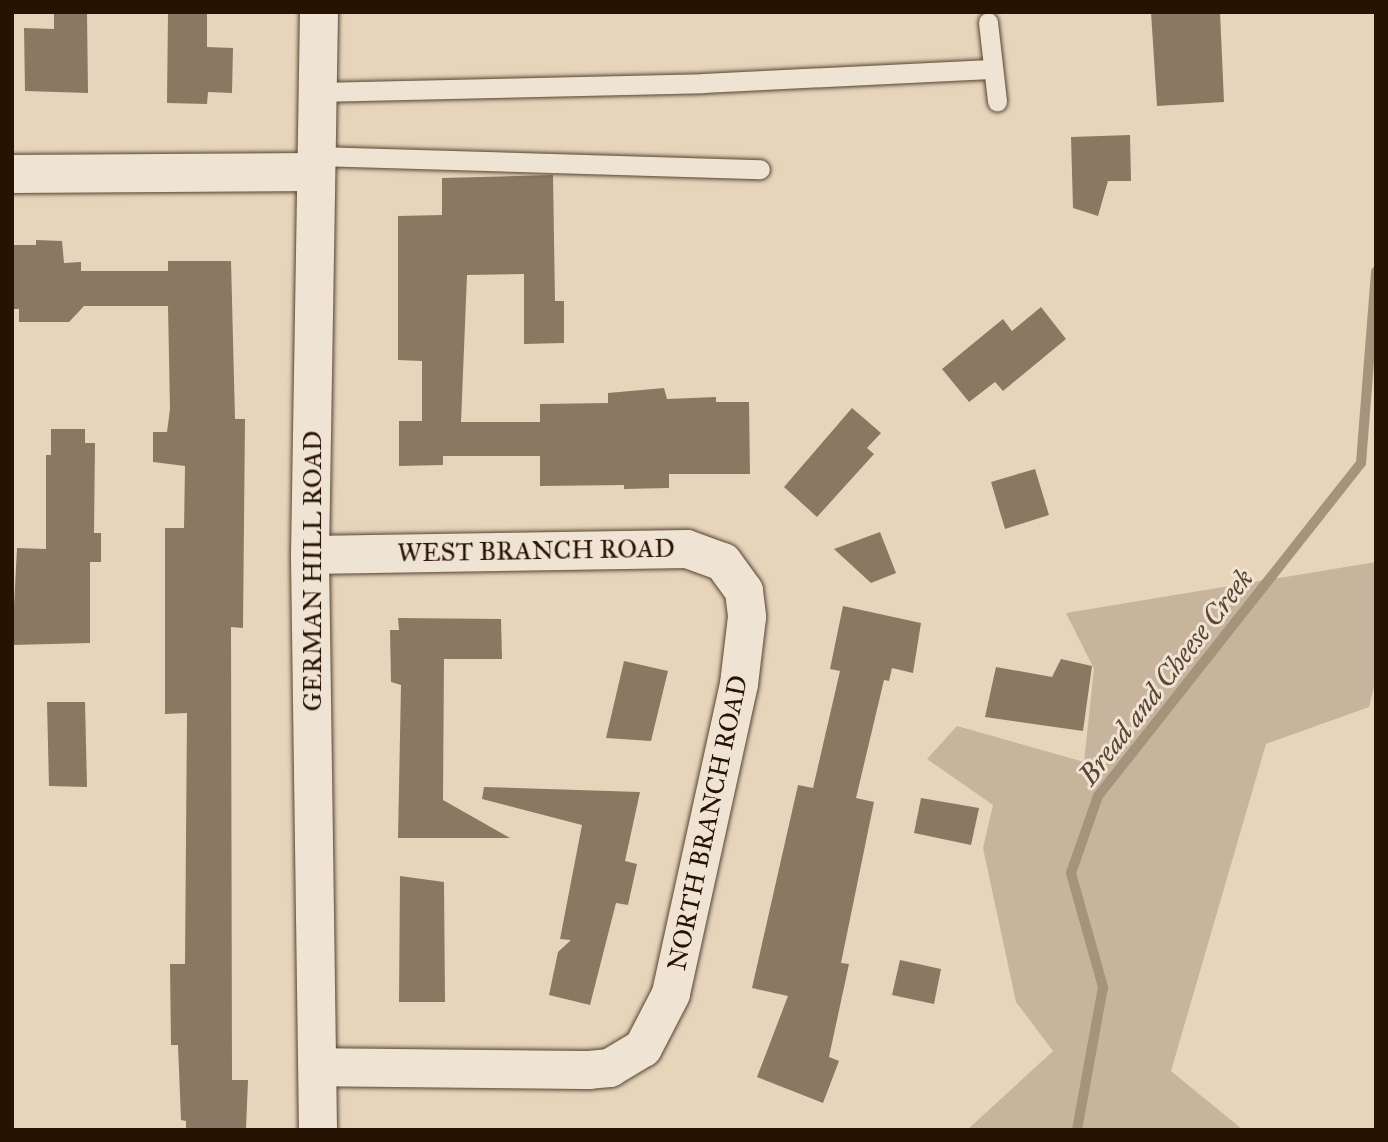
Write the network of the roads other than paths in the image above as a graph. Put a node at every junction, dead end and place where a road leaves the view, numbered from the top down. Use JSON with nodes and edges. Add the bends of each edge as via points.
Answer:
{"nodes":[{"id":1,"x":319,"y":12,"type":"edge"},
{"id":2,"x":988,"y":22,"type":"dead end"},
{"id":3,"x":991,"y":69,"type":"junction"},
{"id":4,"x":317,"y":92,"type":"junction"},
{"id":5,"x":997,"y":101,"type":"dead end"},
{"id":6,"x":316,"y":164,"type":"junction"},
{"id":7,"x":760,"y":169,"type":"dead end"},
{"id":8,"x":12,"y":174,"type":"edge"},
{"id":9,"x":310,"y":555,"type":"junction"},
{"id":10,"x":744,"y":591,"type":"joint"},
{"id":11,"x":318,"y":1068,"type":"junction"},
{"id":12,"x":318,"y":1130,"type":"edge"}],
"edges":[{"from":1,"to":4,"type":"street","name":"GERMAN HILL ROAD"},
{"from":2,"to":3,"type":"lane"},
{"from":3,"to":4,"type":"lane","via":[[703,83]]},
{"from":3,"to":5,"type":"lane"},
{"from":4,"to":6,"type":"street","name":"GERMAN HILL ROAD"},
{"from":6,"to":7,"type":"lane"},
{"from":6,"to":8,"type":"street"},
{"from":6,"to":9,"type":"street","name":"GERMAN HILL ROAD"},
{"from":9,"to":10,"type":"street","name":"WEST BRANCH ROAD","via":[[687,549],[723,562]]},
{"from":9,"to":11,"type":"street","name":"GERMAN HILL ROAD"},
{"from":10,"to":11,"type":"street","name":"NORTH BRANCH ROAD","via":[[745,642],[671,994],[643,1048],[610,1068],[589,1070]]},
{"from":11,"to":12,"type":"street","name":"GERMAN HILL ROAD"}]}
